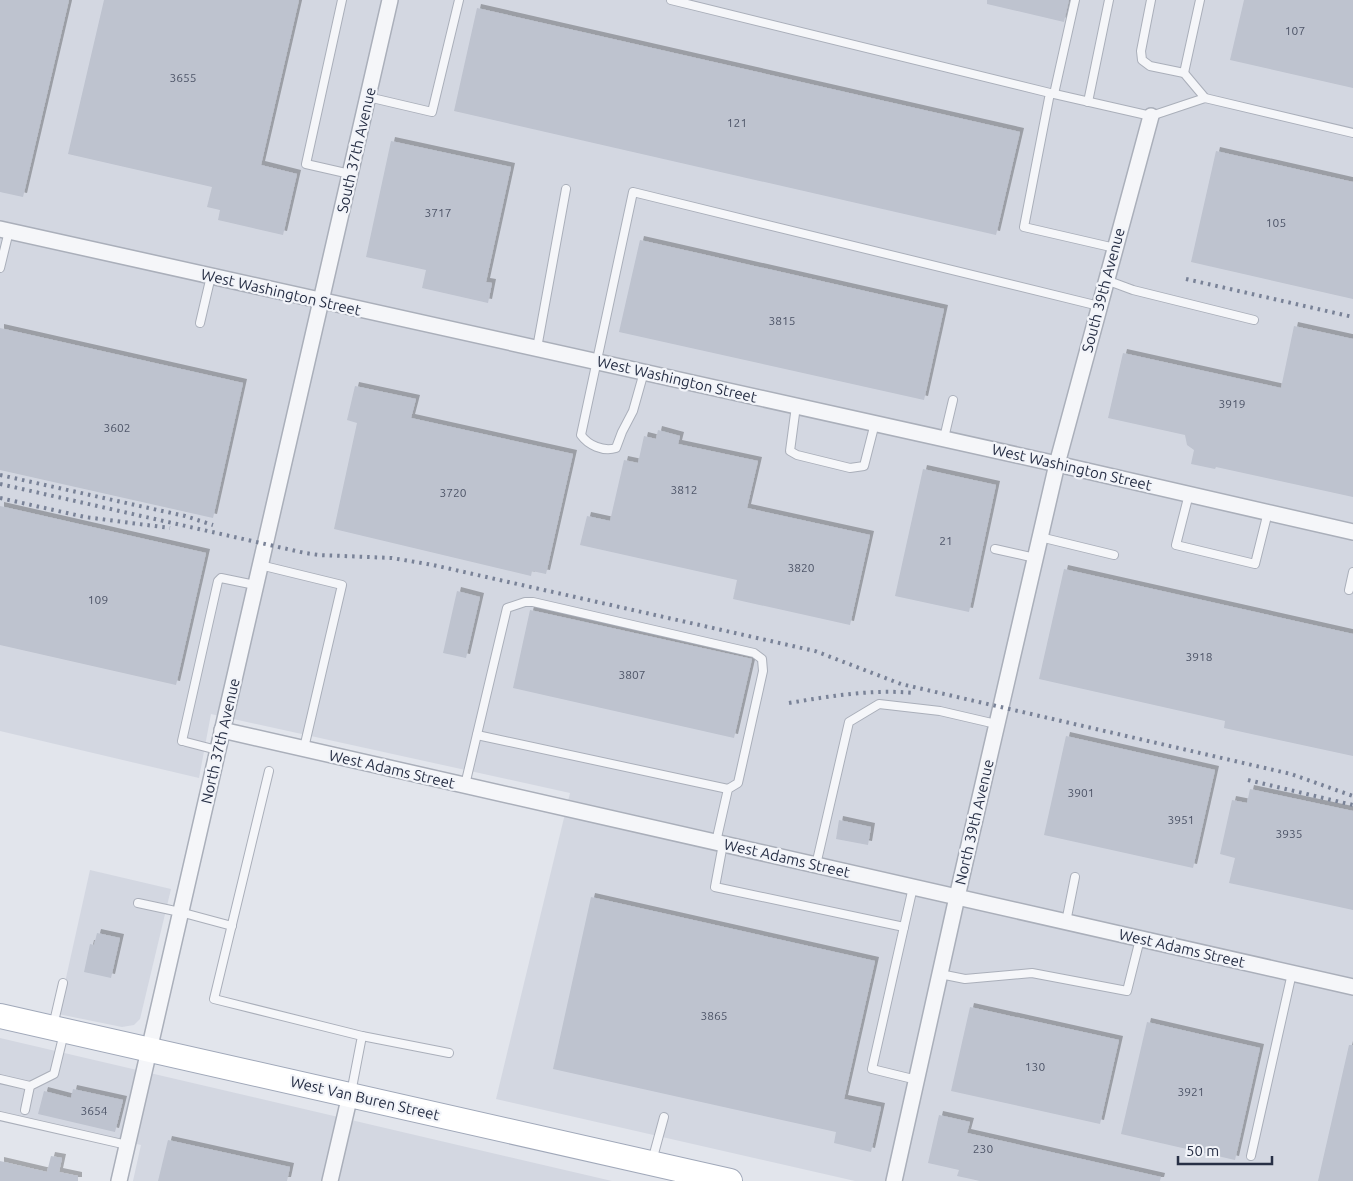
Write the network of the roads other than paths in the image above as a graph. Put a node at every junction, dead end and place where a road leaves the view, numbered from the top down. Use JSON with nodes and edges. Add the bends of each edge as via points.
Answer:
{"nodes":[{"id":1,"x":342,"y":0,"type":"edge"},
{"id":2,"x":390,"y":0,"type":"edge"},
{"id":3,"x":459,"y":0,"type":"edge"},
{"id":4,"x":671,"y":0,"type":"edge"},
{"id":5,"x":1075,"y":0,"type":"edge"},
{"id":6,"x":1109,"y":0,"type":"edge"},
{"id":7,"x":1151,"y":0,"type":"edge"},
{"id":8,"x":1200,"y":0,"type":"edge"},
{"id":9,"x":1184,"y":73,"type":"junction"},
{"id":10,"x":1052,"y":93,"type":"junction"},
{"id":11,"x":368,"y":97,"type":"junction"},
{"id":12,"x":1205,"y":98,"type":"junction"},
{"id":13,"x":1088,"y":102,"type":"junction"},
{"id":14,"x":1151,"y":116,"type":"junction"},
{"id":15,"x":1353,"y":133,"type":"edge"},
{"id":16,"x":350,"y":174,"type":"junction"},
{"id":17,"x":566,"y":189,"type":"dead end"},
{"id":18,"x":5,"y":230,"type":"edge"},
{"id":19,"x":1115,"y":248,"type":"junction"},
{"id":20,"x":0,"y":268,"type":"edge"},
{"id":21,"x":211,"y":276,"type":"junction"},
{"id":22,"x":1106,"y":280,"type":"junction"},
{"id":23,"x":322,"y":300,"type":"junction"},
{"id":24,"x":1099,"y":306,"type":"junction"},
{"id":25,"x":1254,"y":320,"type":"dead end"},
{"id":26,"x":200,"y":323,"type":"dead end"},
{"id":27,"x":537,"y":348,"type":"junction"},
{"id":28,"x":596,"y":361,"type":"junction"},
{"id":29,"x":644,"y":372,"type":"junction"},
{"id":30,"x":953,"y":400,"type":"dead end"},
{"id":31,"x":796,"y":406,"type":"junction"},
{"id":32,"x":875,"y":423,"type":"junction"},
{"id":33,"x":944,"y":438,"type":"junction"},
{"id":34,"x":1056,"y":464,"type":"junction"},
{"id":35,"x":1189,"y":494,"type":"junction"},
{"id":36,"x":1268,"y":512,"type":"junction"},
{"id":37,"x":1353,"y":532,"type":"edge"},
{"id":38,"x":1040,"y":536,"type":"junction"},
{"id":39,"x":995,"y":550,"type":"dead end"},
{"id":40,"x":1114,"y":555,"type":"dead end"},
{"id":41,"x":1035,"y":558,"type":"junction"},
{"id":42,"x":260,"y":565,"type":"junction"},
{"id":43,"x":1353,"y":572,"type":"edge"},
{"id":44,"x":255,"y":584,"type":"junction"},
{"id":45,"x":1349,"y":590,"type":"dead end"},
{"id":46,"x":996,"y":724,"type":"junction"},
{"id":47,"x":222,"y":730,"type":"junction"},
{"id":48,"x":477,"y":735,"type":"junction"},
{"id":49,"x":304,"y":748,"type":"junction"},
{"id":50,"x":217,"y":750,"type":"junction"},
{"id":51,"x":269,"y":771,"type":"dead end"},
{"id":52,"x":465,"y":785,"type":"junction"},
{"id":53,"x":728,"y":789,"type":"junction"},
{"id":54,"x":719,"y":843,"type":"junction"},
{"id":55,"x":816,"y":865,"type":"junction"},
{"id":56,"x":1075,"y":878,"type":"dead end"},
{"id":57,"x":913,"y":887,"type":"junction"},
{"id":58,"x":957,"y":897,"type":"junction"},
{"id":59,"x":138,"y":903,"type":"dead end"},
{"id":60,"x":180,"y":912,"type":"junction"},
{"id":61,"x":1066,"y":922,"type":"junction"},
{"id":62,"x":232,"y":926,"type":"junction"},
{"id":63,"x":904,"y":927,"type":"junction"},
{"id":64,"x":1140,"y":939,"type":"junction"},
{"id":65,"x":1292,"y":973,"type":"junction"},
{"id":66,"x":940,"y":974,"type":"junction"},
{"id":67,"x":63,"y":983,"type":"dead end"},
{"id":68,"x":1353,"y":987,"type":"edge"},
{"id":69,"x":0,"y":1016,"type":"edge"},
{"id":70,"x":59,"y":1029,"type":"junction"},
{"id":71,"x":362,"y":1036,"type":"junction"},
{"id":72,"x":148,"y":1049,"type":"junction"},
{"id":73,"x":449,"y":1053,"type":"dead end"},
{"id":74,"x":0,"y":1079,"type":"edge"},
{"id":75,"x":917,"y":1080,"type":"junction"},
{"id":76,"x":30,"y":1086,"type":"junction"},
{"id":77,"x":350,"y":1095,"type":"junction"},
{"id":78,"x":25,"y":1110,"type":"dead end"},
{"id":79,"x":0,"y":1116,"type":"edge"},
{"id":80,"x":664,"y":1117,"type":"dead end"},
{"id":81,"x":127,"y":1145,"type":"junction"},
{"id":82,"x":1251,"y":1156,"type":"dead end"},
{"id":83,"x":652,"y":1163,"type":"junction"},
{"id":84,"x":119,"y":1181,"type":"edge"},
{"id":85,"x":330,"y":1181,"type":"edge"},
{"id":86,"x":730,"y":1181,"type":"edge"},
{"id":87,"x":894,"y":1181,"type":"edge"}],
"edges":[{"from":1,"to":16,"type":"lane","via":[[306,164]]},
{"from":2,"to":11,"type":"street","name":"South 37th Avenue"},
{"from":3,"to":11,"type":"lane","via":[[432,112]]},
{"from":4,"to":10,"type":"lane"},
{"from":5,"to":10,"type":"lane"},
{"from":6,"to":13,"type":"lane"},
{"from":7,"to":9,"type":"lane","via":[[1142,60],[1150,66]]},
{"from":8,"to":9,"type":"lane"},
{"from":9,"to":12,"type":"lane"},
{"from":10,"to":13,"type":"lane"},
{"from":10,"to":19,"type":"lane","via":[[1024,227]]},
{"from":11,"to":16,"type":"street","name":"South 37th Avenue"},
{"from":12,"to":14,"type":"lane"},
{"from":12,"to":15,"type":"lane"},
{"from":13,"to":14,"type":"lane"},
{"from":14,"to":19,"type":"street","name":"South 39th Avenue"},
{"from":16,"to":23,"type":"street","name":"South 37th Avenue"},
{"from":17,"to":27,"type":"lane"},
{"from":18,"to":20,"type":"lane"},
{"from":18,"to":21,"type":"street","name":"West Washington Street"},
{"from":19,"to":22,"type":"street","name":"South 39th Avenue"},
{"from":21,"to":23,"type":"street","name":"West Washington Street"},
{"from":21,"to":26,"type":"lane"},
{"from":22,"to":24,"type":"street","name":"South 39th Avenue"},
{"from":22,"to":25,"type":"lane","via":[[1133,290]]},
{"from":23,"to":27,"type":"street","name":"West Washington Street"},
{"from":23,"to":42,"type":"street","name":"North 37th Avenue"},
{"from":24,"to":28,"type":"lane","via":[[633,192]]},
{"from":24,"to":34,"type":"street","name":"South 39th Avenue"},
{"from":27,"to":28,"type":"street","name":"West Washington Street"},
{"from":28,"to":29,"type":"street","name":"West Washington Street"},
{"from":28,"to":29,"type":"lane","via":[[581,435],[593,446],[616,448],[633,411]]},
{"from":29,"to":31,"type":"street","name":"West Washington Street"},
{"from":30,"to":33,"type":"lane"},
{"from":31,"to":32,"type":"street","name":"West Washington Street"},
{"from":31,"to":32,"type":"lane","via":[[790,451],[850,468],[864,466]]},
{"from":32,"to":33,"type":"street","name":"West Washington Street"},
{"from":33,"to":34,"type":"street","name":"West Washington Street"},
{"from":34,"to":35,"type":"street","name":"West Washington Street"},
{"from":34,"to":38,"type":"street","name":"North 39th Avenue"},
{"from":35,"to":36,"type":"street","name":"West Washington Street"},
{"from":35,"to":36,"type":"lane","via":[[1176,546],[1255,564]]},
{"from":36,"to":37,"type":"street","name":"West Washington Street"},
{"from":38,"to":40,"type":"lane"},
{"from":38,"to":41,"type":"street","name":"North 39th Avenue"},
{"from":39,"to":41,"type":"lane"},
{"from":41,"to":46,"type":"street","name":"North 39th Avenue"},
{"from":42,"to":44,"type":"street","name":"North 37th Avenue"},
{"from":42,"to":49,"type":"lane","via":[[342,585]]},
{"from":43,"to":45,"type":"lane"},
{"from":44,"to":47,"type":"street","name":"North 37th Avenue"},
{"from":44,"to":50,"type":"lane","via":[[221,578],[218,581],[184,742]]},
{"from":46,"to":55,"type":"lane","via":[[940,711],[880,704],[849,722]]},
{"from":46,"to":58,"type":"street","name":"North 39th Avenue"},
{"from":47,"to":49,"type":"street","name":"West Adams Street"},
{"from":47,"to":50,"type":"street","name":"North 37th Avenue"},
{"from":48,"to":52,"type":"lane"},
{"from":48,"to":53,"type":"lane"},
{"from":48,"to":53,"type":"lane","via":[[507,608],[533,602],[758,655],[762,659],[763,671],[738,783]]},
{"from":49,"to":52,"type":"street","name":"West Adams Street"},
{"from":50,"to":60,"type":"street","name":"North 37th Avenue"},
{"from":51,"to":62,"type":"lane"},
{"from":52,"to":54,"type":"street","name":"West Adams Street"},
{"from":53,"to":54,"type":"lane"},
{"from":54,"to":55,"type":"street","name":"West Adams Street"},
{"from":54,"to":63,"type":"lane","via":[[715,887]]},
{"from":55,"to":57,"type":"street","name":"West Adams Street"},
{"from":56,"to":61,"type":"lane"},
{"from":57,"to":58,"type":"street","name":"West Adams Street"},
{"from":57,"to":63,"type":"lane"},
{"from":58,"to":61,"type":"street","name":"West Adams Street"},
{"from":58,"to":66,"type":"street","name":"North 39th Avenue"},
{"from":59,"to":60,"type":"lane"},
{"from":60,"to":62,"type":"lane"},
{"from":60,"to":72,"type":"street","name":"North 37th Avenue"},
{"from":61,"to":64,"type":"street","name":"West Adams Street"},
{"from":62,"to":71,"type":"lane","via":[[214,999]]},
{"from":63,"to":75,"type":"lane","via":[[872,1069]]},
{"from":64,"to":65,"type":"street","name":"West Adams Street"},
{"from":64,"to":66,"type":"lane","via":[[1127,991],[1032,973],[965,979]]},
{"from":65,"to":68,"type":"street","name":"West Adams Street"},
{"from":65,"to":82,"type":"lane"},
{"from":66,"to":75,"type":"street","name":"North 39th Avenue"},
{"from":67,"to":70,"type":"lane"},
{"from":69,"to":70,"type":"main road","name":"West Van Buren Street"},
{"from":70,"to":72,"type":"main road","name":"West Van Buren Street"},
{"from":70,"to":76,"type":"lane","via":[[54,1074]]},
{"from":71,"to":73,"type":"lane"},
{"from":71,"to":77,"type":"lane"},
{"from":72,"to":77,"type":"main road","name":"West Van Buren Street"},
{"from":72,"to":81,"type":"street","name":"North 37th Avenue"},
{"from":74,"to":76,"type":"lane"},
{"from":75,"to":87,"type":"street","name":"North 39th Avenue"},
{"from":76,"to":78,"type":"lane"},
{"from":77,"to":83,"type":"main road","name":"West Van Buren Street"},
{"from":77,"to":85,"type":"street"},
{"from":79,"to":81,"type":"lane"},
{"from":80,"to":83,"type":"lane"},
{"from":81,"to":84,"type":"street","name":"North 37th Avenue"},
{"from":83,"to":86,"type":"main road","name":"West Van Buren Street"}]}
